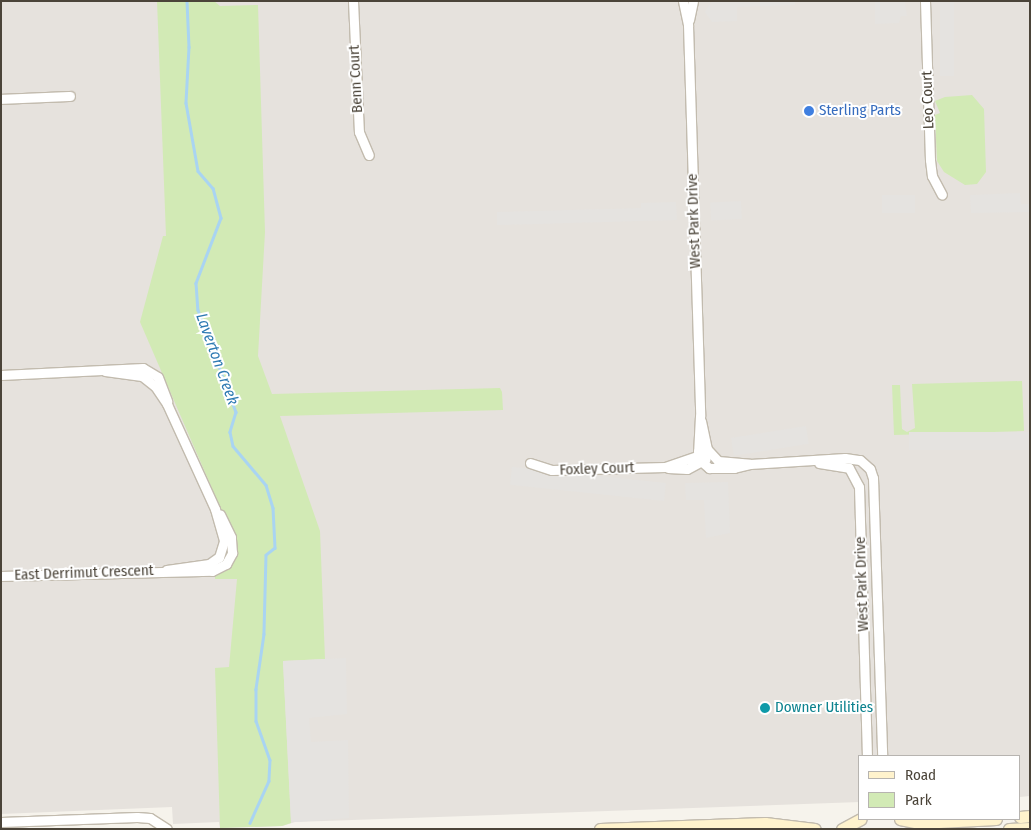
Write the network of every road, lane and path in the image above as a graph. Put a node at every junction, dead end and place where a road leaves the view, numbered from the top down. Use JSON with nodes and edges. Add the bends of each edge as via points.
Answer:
{"nodes":[{"id":1,"x":353,"y":1,"type":"edge"},
{"id":2,"x":683,"y":1,"type":"edge"},
{"id":3,"x":693,"y":1,"type":"edge"},
{"id":4,"x":924,"y":1,"type":"edge"},
{"id":5,"x":688,"y":26,"type":"junction"},
{"id":6,"x":70,"y":96,"type":"dead end"},
{"id":7,"x":1,"y":98,"type":"edge"},
{"id":8,"x":369,"y":155,"type":"dead end"},
{"id":9,"x":942,"y":195,"type":"dead end"},
{"id":10,"x":1,"y":375,"type":"edge"},
{"id":11,"x":700,"y":416,"type":"junction"},
{"id":12,"x":710,"y":453,"type":"junction"},
{"id":13,"x":701,"y":459,"type":"junction"},
{"id":14,"x":812,"y":462,"type":"junction"},
{"id":15,"x":864,"y":462,"type":"junction"},
{"id":16,"x":530,"y":463,"type":"dead end"},
{"id":17,"x":750,"y":464,"type":"junction"},
{"id":18,"x":852,"y":470,"type":"junction"},
{"id":19,"x":1,"y":576,"type":"edge"},
{"id":20,"x":878,"y":634,"type":"junction"},
{"id":21,"x":864,"y":640,"type":"junction"},
{"id":22,"x":878,"y":645,"type":"junction"},
{"id":23,"x":867,"y":755,"type":"edge"},
{"id":24,"x":882,"y":755,"type":"edge"},
{"id":25,"x":859,"y":820,"type":"edge"},
{"id":26,"x":905,"y":820,"type":"edge"},
{"id":27,"x":977,"y":820,"type":"edge"},
{"id":28,"x":1,"y":822,"type":"edge"},
{"id":29,"x":1030,"y":828,"type":"edge"},
{"id":30,"x":167,"y":829,"type":"edge"},
{"id":31,"x":600,"y":829,"type":"edge"},
{"id":32,"x":815,"y":829,"type":"edge"},
{"id":33,"x":842,"y":829,"type":"edge"},
{"id":34,"x":1009,"y":829,"type":"edge"}],
"edges":[{"from":1,"to":8,"type":"street","name":"Benn Court","via":[[359,132]]},
{"from":2,"to":5,"type":"street","name":"West Park Drive"},
{"from":3,"to":5,"type":"street","name":"West Park Drive"},
{"from":4,"to":9,"type":"street","name":"Leo Court","via":[[930,160],[932,176]]},
{"from":5,"to":11,"type":"street","name":"West Park Drive"},
{"from":6,"to":7,"type":"street"},
{"from":10,"to":19,"type":"street","name":"East Derrimut Crescent","via":[[130,368],[149,370],[158,377],[167,404],[231,537],[229,561],[219,569],[204,572],[166,570]]},
{"from":11,"to":12,"type":"street","name":"West Park Drive"},
{"from":11,"to":13,"type":"street","name":"West Park Drive"},
{"from":12,"to":13,"type":"street","name":"Foxley Court"},
{"from":12,"to":17,"type":"street","via":[[718,461]]},
{"from":13,"to":16,"type":"street","name":"Foxley Court","via":[[665,467],[552,470]]},
{"from":13,"to":17,"type":"street","via":[[709,468]]},
{"from":14,"to":15,"type":"street","via":[[845,458]]},
{"from":14,"to":17,"type":"street"},
{"from":14,"to":18,"type":"street"},
{"from":15,"to":18,"type":"street"},
{"from":15,"to":20,"type":"street","name":"West Park Drive","via":[[873,478]]},
{"from":18,"to":21,"type":"street","name":"West Park Drive","via":[[859,486]]},
{"from":20,"to":21,"type":"street","name":"West Park Drive"},
{"from":20,"to":22,"type":"street","name":"West Park Drive"},
{"from":21,"to":22,"type":"street","name":"West Park Drive"},
{"from":21,"to":23,"type":"street","name":"West Park Drive"},
{"from":22,"to":24,"type":"street","name":"West Park Drive"},
{"from":25,"to":33,"type":"main road"},
{"from":26,"to":27,"type":"main road","via":[[919,823]]},
{"from":28,"to":30,"type":"street","via":[[137,817],[150,818]]},
{"from":29,"to":34,"type":"main road"},
{"from":31,"to":32,"type":"main road","via":[[765,823]]}]}
